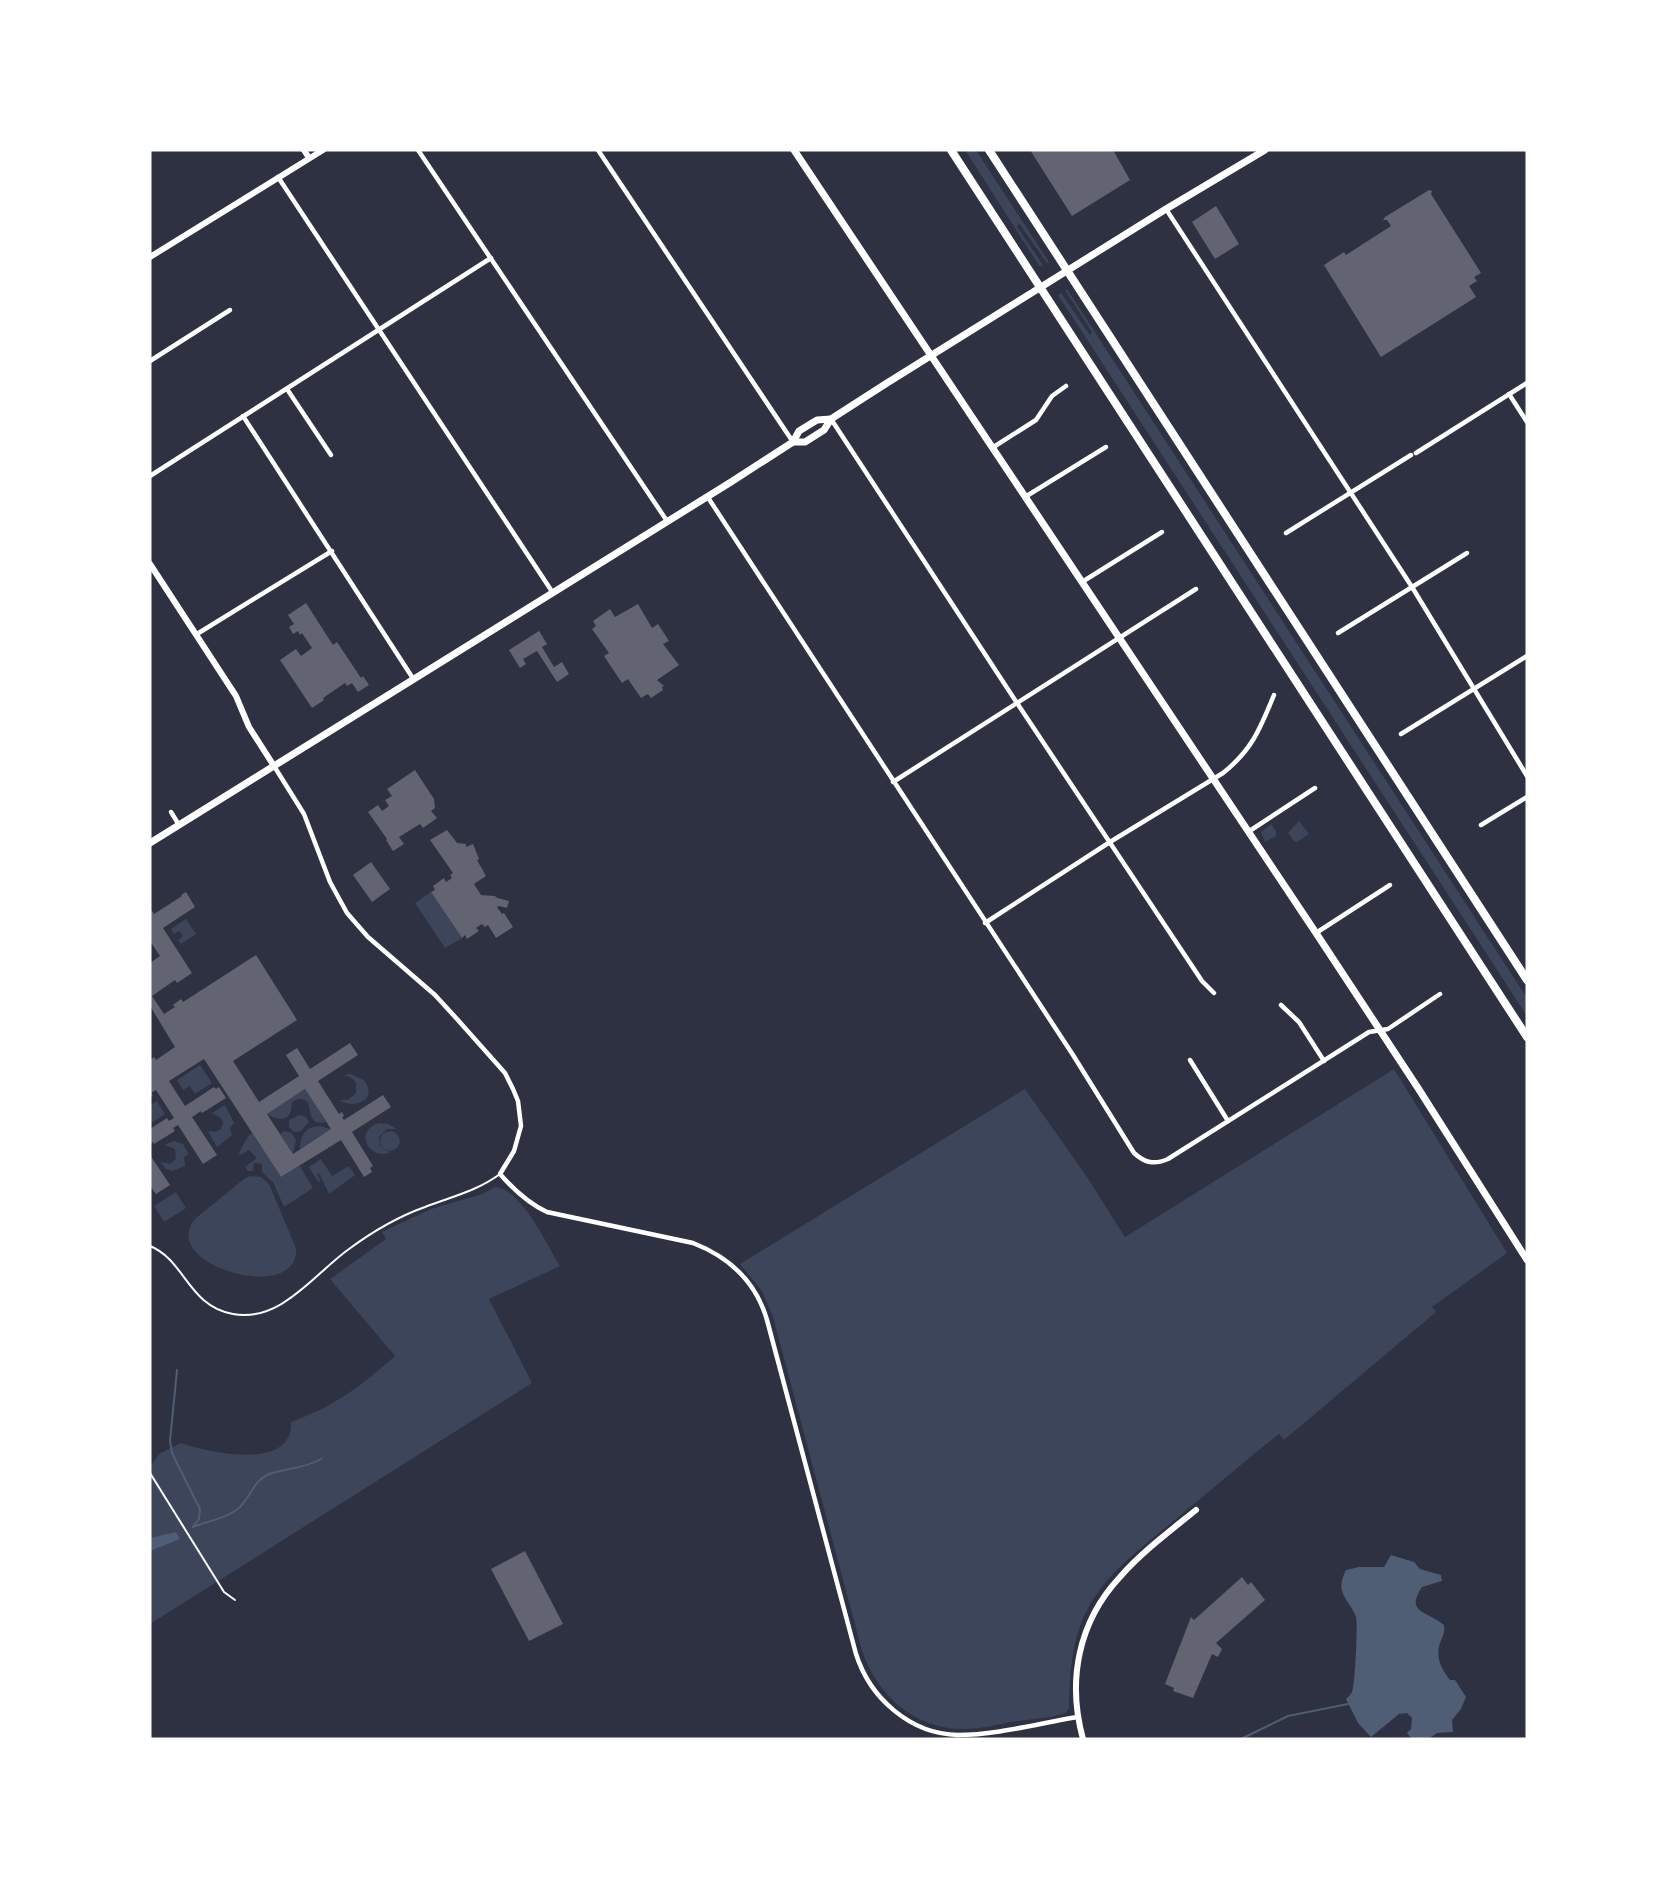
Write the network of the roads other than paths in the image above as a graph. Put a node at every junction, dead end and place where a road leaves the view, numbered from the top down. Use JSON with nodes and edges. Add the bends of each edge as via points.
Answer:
{"nodes":[{"id":1,"x":304,"y":150,"type":"edge"},
{"id":2,"x":323,"y":150,"type":"edge"},
{"id":3,"x":418,"y":150,"type":"edge"},
{"id":4,"x":597,"y":150,"type":"edge"},
{"id":5,"x":794,"y":150,"type":"edge"},
{"id":6,"x":951,"y":150,"type":"edge"},
{"id":7,"x":988,"y":150,"type":"edge"},
{"id":8,"x":1265,"y":150,"type":"edge"},
{"id":9,"x":309,"y":158,"type":"junction"},
{"id":10,"x":278,"y":177,"type":"junction"},
{"id":11,"x":1166,"y":209,"type":"junction"},
{"id":12,"x":150,"y":258,"type":"edge"},
{"id":13,"x":491,"y":258,"type":"junction"},
{"id":14,"x":230,"y":310,"type":"dead end"},
{"id":15,"x":379,"y":330,"type":"junction"},
{"id":16,"x":930,"y":356,"type":"junction"},
{"id":17,"x":150,"y":361,"type":"edge"},
{"id":18,"x":1527,"y":383,"type":"edge"},
{"id":19,"x":1066,"y":386,"type":"dead end"},
{"id":20,"x":287,"y":388,"type":"junction"},
{"id":21,"x":1509,"y":394,"type":"junction"},
{"id":22,"x":243,"y":416,"type":"junction"},
{"id":23,"x":831,"y":419,"type":"junction"},
{"id":24,"x":1527,"y":422,"type":"edge"},
{"id":25,"x":793,"y":442,"type":"junction"},
{"id":26,"x":1106,"y":447,"type":"dead end"},
{"id":27,"x":992,"y":448,"type":"junction"},
{"id":28,"x":331,"y":455,"type":"dead end"},
{"id":29,"x":150,"y":476,"type":"edge"},
{"id":30,"x":1350,"y":493,"type":"junction"},
{"id":31,"x":707,"y":496,"type":"junction"},
{"id":32,"x":1025,"y":497,"type":"junction"},
{"id":33,"x":667,"y":521,"type":"junction"},
{"id":34,"x":1162,"y":532,"type":"dead end"},
{"id":35,"x":1286,"y":533,"type":"dead end"},
{"id":36,"x":332,"y":551,"type":"junction"},
{"id":37,"x":1467,"y":553,"type":"dead end"},
{"id":38,"x":150,"y":564,"type":"edge"},
{"id":39,"x":1082,"y":582,"type":"junction"},
{"id":40,"x":1412,"y":587,"type":"junction"},
{"id":41,"x":1196,"y":589,"type":"dead end"},
{"id":42,"x":553,"y":593,"type":"junction"},
{"id":43,"x":1338,"y":633,"type":"dead end"},
{"id":44,"x":197,"y":634,"type":"junction"},
{"id":45,"x":1119,"y":638,"type":"junction"},
{"id":46,"x":1527,"y":656,"type":"edge"},
{"id":47,"x":414,"y":680,"type":"junction"},
{"id":48,"x":1474,"y":689,"type":"junction"},
{"id":49,"x":1274,"y":695,"type":"dead end"},
{"id":50,"x":1017,"y":703,"type":"junction"},
{"id":51,"x":1401,"y":734,"type":"dead end"},
{"id":52,"x":274,"y":766,"type":"junction"},
{"id":53,"x":1527,"y":776,"type":"edge"},
{"id":54,"x":1213,"y":780,"type":"junction"},
{"id":55,"x":892,"y":782,"type":"junction"},
{"id":56,"x":1315,"y":789,"type":"dead end"},
{"id":57,"x":1527,"y":797,"type":"edge"},
{"id":58,"x":171,"y":812,"type":"dead end"},
{"id":59,"x":179,"y":825,"type":"junction"},
{"id":60,"x":1481,"y":825,"type":"dead end"},
{"id":61,"x":1248,"y":832,"type":"junction"},
{"id":62,"x":1110,"y":842,"type":"junction"},
{"id":63,"x":150,"y":843,"type":"edge"},
{"id":64,"x":1390,"y":885,"type":"dead end"},
{"id":65,"x":985,"y":923,"type":"junction"},
{"id":66,"x":1316,"y":933,"type":"junction"},
{"id":67,"x":1527,"y":980,"type":"edge"},
{"id":68,"x":1214,"y":993,"type":"dead end"},
{"id":69,"x":1440,"y":994,"type":"dead end"},
{"id":70,"x":1281,"y":1005,"type":"dead end"},
{"id":71,"x":1379,"y":1030,"type":"junction"},
{"id":72,"x":1527,"y":1037,"type":"edge"},
{"id":73,"x":1190,"y":1060,"type":"dead end"},
{"id":74,"x":1324,"y":1061,"type":"junction"},
{"id":75,"x":1228,"y":1121,"type":"junction"},
{"id":76,"x":500,"y":1174,"type":"junction"},
{"id":77,"x":150,"y":1246,"type":"edge"},
{"id":78,"x":1527,"y":1260,"type":"edge"},
{"id":79,"x":150,"y":1473,"type":"edge"},
{"id":80,"x":1196,"y":1510,"type":"dead end"},
{"id":81,"x":235,"y":1600,"type":"dead end"},
{"id":82,"x":1078,"y":1717,"type":"junction"},
{"id":83,"x":1083,"y":1739,"type":"edge"}],
"edges":[{"from":1,"to":9,"type":"street"},
{"from":2,"to":9,"type":"street"},
{"from":3,"to":13,"type":"street"},
{"from":4,"to":25,"type":"street"},
{"from":5,"to":16,"type":"main road"},
{"from":6,"to":72,"type":"highway"},
{"from":7,"to":67,"type":"highway"},
{"from":8,"to":11,"type":"main road"},
{"from":9,"to":10,"type":"street"},
{"from":10,"to":12,"type":"street"},
{"from":10,"to":15,"type":"street"},
{"from":11,"to":16,"type":"main road"},
{"from":11,"to":30,"type":"street"},
{"from":13,"to":15,"type":"street"},
{"from":13,"to":33,"type":"street"},
{"from":14,"to":17,"type":"street"},
{"from":15,"to":20,"type":"street"},
{"from":15,"to":42,"type":"street"},
{"from":16,"to":23,"type":"main road"},
{"from":16,"to":27,"type":"main road"},
{"from":18,"to":21,"type":"street"},
{"from":19,"to":27,"type":"street","via":[[1052,396],[1031,424]]},
{"from":20,"to":22,"type":"street"},
{"from":20,"to":28,"type":"street"},
{"from":21,"to":24,"type":"street"},
{"from":21,"to":30,"type":"street"},
{"from":22,"to":29,"type":"street"},
{"from":22,"to":36,"type":"street"},
{"from":23,"to":25,"type":"main road","via":[[824,430],[805,442]]},
{"from":23,"to":25,"type":"main road","via":[[817,420],[799,431]]},
{"from":23,"to":50,"type":"street"},
{"from":25,"to":31,"type":"main road"},
{"from":26,"to":32,"type":"street"},
{"from":27,"to":32,"type":"main road"},
{"from":30,"to":35,"type":"street"},
{"from":30,"to":40,"type":"street"},
{"from":31,"to":33,"type":"main road"},
{"from":31,"to":55,"type":"street"},
{"from":32,"to":39,"type":"main road"},
{"from":33,"to":42,"type":"main road"},
{"from":34,"to":39,"type":"street"},
{"from":36,"to":44,"type":"street"},
{"from":36,"to":47,"type":"street"},
{"from":37,"to":40,"type":"street"},
{"from":38,"to":44,"type":"street"},
{"from":39,"to":45,"type":"main road"},
{"from":40,"to":43,"type":"street"},
{"from":40,"to":48,"type":"street"},
{"from":41,"to":45,"type":"street"},
{"from":42,"to":47,"type":"main road"},
{"from":44,"to":52,"type":"street"},
{"from":45,"to":50,"type":"street"},
{"from":45,"to":54,"type":"main road"},
{"from":46,"to":48,"type":"street"},
{"from":47,"to":52,"type":"main road"},
{"from":48,"to":51,"type":"street"},
{"from":48,"to":53,"type":"street"},
{"from":49,"to":54,"type":"street","via":[[1245,754]]},
{"from":50,"to":55,"type":"street"},
{"from":50,"to":62,"type":"street"},
{"from":52,"to":59,"type":"main road"},
{"from":52,"to":76,"type":"street","via":[[304,814],[330,882],[347,912],[368,937],[456,1017],[501,1069],[513,1089],[521,1126],[514,1151]]},
{"from":54,"to":61,"type":"main road"},
{"from":54,"to":62,"type":"street"},
{"from":55,"to":65,"type":"street"},
{"from":56,"to":61,"type":"street"},
{"from":57,"to":60,"type":"street"},
{"from":58,"to":59,"type":"street"},
{"from":59,"to":63,"type":"main road"},
{"from":61,"to":66,"type":"main road"},
{"from":62,"to":65,"type":"street"},
{"from":62,"to":68,"type":"street","via":[[1202,981]]},
{"from":64,"to":66,"type":"street"},
{"from":65,"to":75,"type":"street","via":[[1133,1151],[1142,1159],[1155,1163],[1168,1159]]},
{"from":66,"to":71,"type":"main road"},
{"from":69,"to":71,"type":"street","via":[[1388,1029]]},
{"from":70,"to":74,"type":"street","via":[[1299,1022]]},
{"from":71,"to":74,"type":"street","via":[[1369,1032]]},
{"from":71,"to":78,"type":"main road"},
{"from":73,"to":75,"type":"street"},
{"from":74,"to":75,"type":"street"},
{"from":76,"to":77,"type":"lane","via":[[477,1188],[381,1227],[282,1303],[260,1313],[234,1314],[210,1305],[167,1258]]},
{"from":76,"to":82,"type":"street","via":[[520,1195],[548,1212],[693,1243],[725,1259],[749,1283],[767,1320],[861,1668],[889,1707],[915,1724],[957,1735]]},
{"from":79,"to":81,"type":"lane","via":[[224,1592]]},
{"from":80,"to":82,"type":"street","via":[[1128,1568],[1102,1599],[1088,1627],[1076,1670]]},
{"from":82,"to":83,"type":"street"}]}
